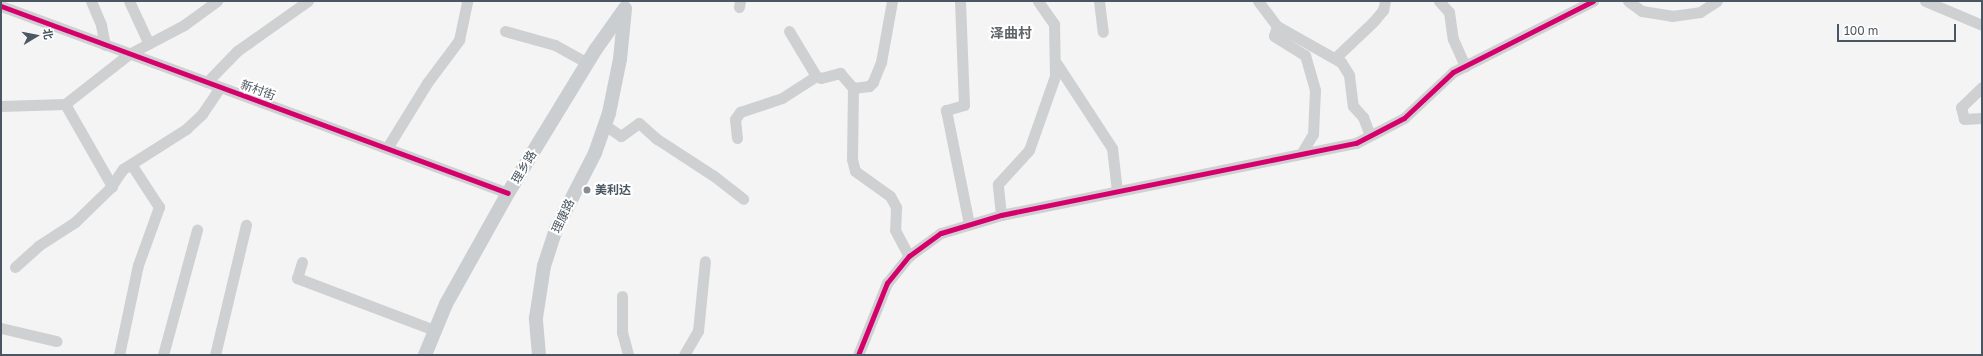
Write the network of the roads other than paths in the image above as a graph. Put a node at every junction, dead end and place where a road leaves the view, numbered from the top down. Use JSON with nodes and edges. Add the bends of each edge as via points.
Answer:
{"nodes":[{"id":1,"x":91,"y":1,"type":"edge"},
{"id":2,"x":129,"y":1,"type":"edge"},
{"id":3,"x":217,"y":1,"type":"edge"},
{"id":4,"x":308,"y":1,"type":"edge"},
{"id":5,"x":467,"y":1,"type":"edge"},
{"id":6,"x":892,"y":1,"type":"edge"},
{"id":7,"x":960,"y":1,"type":"edge"},
{"id":8,"x":1038,"y":1,"type":"edge"},
{"id":9,"x":1100,"y":1,"type":"edge"},
{"id":10,"x":1258,"y":1,"type":"edge"},
{"id":11,"x":1385,"y":1,"type":"edge"},
{"id":12,"x":1439,"y":1,"type":"edge"},
{"id":13,"x":1593,"y":1,"type":"edge"},
{"id":14,"x":1628,"y":1,"type":"edge"},
{"id":15,"x":1717,"y":1,"type":"edge"},
{"id":16,"x":1925,"y":1,"type":"edge"},
{"id":17,"x":625,"y":5,"type":"edge"},
{"id":18,"x":1,"y":6,"type":"edge"},
{"id":19,"x":1982,"y":25,"type":"edge"},
{"id":20,"x":1277,"y":26,"type":"junction"},
{"id":21,"x":505,"y":31,"type":"dead end"},
{"id":22,"x":789,"y":31,"type":"dead end"},
{"id":23,"x":1103,"y":32,"type":"dead end"},
{"id":24,"x":148,"y":44,"type":"junction"},
{"id":25,"x":105,"y":45,"type":"junction"},
{"id":26,"x":596,"y":49,"type":"junction"},
{"id":27,"x":129,"y":54,"type":"junction"},
{"id":28,"x":1335,"y":58,"type":"junction"},
{"id":29,"x":620,"y":59,"type":"junction"},
{"id":30,"x":587,"y":63,"type":"junction"},
{"id":31,"x":1057,"y":64,"type":"junction"},
{"id":32,"x":1465,"y":66,"type":"junction"},
{"id":33,"x":816,"y":76,"type":"junction"},
{"id":34,"x":207,"y":82,"type":"junction"},
{"id":35,"x":220,"y":87,"type":"junction"},
{"id":36,"x":1982,"y":87,"type":"edge"},
{"id":37,"x":853,"y":88,"type":"junction"},
{"id":38,"x":64,"y":104,"type":"junction"},
{"id":39,"x":1,"y":106,"type":"edge"},
{"id":40,"x":1982,"y":118,"type":"edge"},
{"id":41,"x":605,"y":125,"type":"junction"},
{"id":42,"x":1370,"y":135,"type":"junction"},
{"id":43,"x":737,"y":138,"type":"dead end"},
{"id":44,"x":387,"y":148,"type":"junction"},
{"id":45,"x":1302,"y":152,"type":"junction"},
{"id":46,"x":130,"y":164,"type":"junction"},
{"id":47,"x":112,"y":186,"type":"junction"},
{"id":48,"x":1117,"y":191,"type":"junction"},
{"id":49,"x":508,"y":193,"type":"junction"},
{"id":50,"x":743,"y":198,"type":"dead end"},
{"id":51,"x":1001,"y":215,"type":"junction"},
{"id":52,"x":969,"y":224,"type":"junction"},
{"id":53,"x":246,"y":225,"type":"dead end"},
{"id":54,"x":197,"y":230,"type":"dead end"},
{"id":55,"x":909,"y":256,"type":"junction"},
{"id":56,"x":705,"y":261,"type":"dead end"},
{"id":57,"x":302,"y":262,"type":"dead end"},
{"id":58,"x":15,"y":266,"type":"dead end"},
{"id":59,"x":622,"y":296,"type":"dead end"},
{"id":60,"x":1,"y":328,"type":"edge"},
{"id":61,"x":434,"y":330,"type":"junction"},
{"id":62,"x":56,"y":341,"type":"dead end"},
{"id":63,"x":119,"y":355,"type":"edge"},
{"id":64,"x":163,"y":355,"type":"edge"},
{"id":65,"x":215,"y":355,"type":"edge"},
{"id":66,"x":425,"y":355,"type":"edge"},
{"id":67,"x":539,"y":355,"type":"edge"},
{"id":68,"x":628,"y":355,"type":"edge"},
{"id":69,"x":684,"y":355,"type":"edge"},
{"id":70,"x":858,"y":355,"type":"edge"}],
"edges":[{"from":1,"to":25,"type":"street","via":[[101,25]]},
{"from":2,"to":24,"type":"street"},
{"from":3,"to":24,"type":"street","via":[[184,25]]},
{"from":4,"to":34,"type":"street","via":[[237,51]]},
{"from":5,"to":44,"type":"street","via":[[459,40],[427,83]]},
{"from":6,"to":37,"type":"street","via":[[881,62],[873,82],[869,86]]},
{"from":7,"to":52,"type":"street","via":[[964,105],[946,110]]},
{"from":8,"to":31,"type":"street","via":[[1054,24]]},
{"from":9,"to":23,"type":"street"},
{"from":10,"to":20,"type":"street"},
{"from":11,"to":28,"type":"street","via":[[1383,10],[1373,22]]},
{"from":12,"to":32,"type":"street","via":[[1449,12],[1453,39]]},
{"from":13,"to":32,"type":"street"},
{"from":14,"to":15,"type":"street","via":[[1642,11],[1672,16],[1700,12]]},
{"from":16,"to":19,"type":"street"},
{"from":17,"to":26,"type":"main road","name":"理乡路"},
{"from":17,"to":29,"type":"main road","name":"理康路"},
{"from":18,"to":25,"type":"street","name":"新村街"},
{"from":20,"to":28,"type":"street"},
{"from":20,"to":45,"type":"street","via":[[1274,36],[1305,55],[1315,90],[1313,134]]},
{"from":21,"to":30,"type":"street","via":[[555,45]]},
{"from":22,"to":33,"type":"street"},
{"from":24,"to":27,"type":"street"},
{"from":25,"to":27,"type":"street","name":"新村街"},
{"from":26,"to":29,"type":"main road","via":[[610,50]]},
{"from":26,"to":30,"type":"main road","name":"理乡路"},
{"from":27,"to":34,"type":"street","name":"新村街"},
{"from":27,"to":38,"type":"street"},
{"from":28,"to":42,"type":"street","via":[[1349,75],[1353,106],[1363,117]]},
{"from":29,"to":41,"type":"main road","name":"理康路","via":[[615,92]]},
{"from":30,"to":49,"type":"main road","name":"理乡路"},
{"from":31,"to":48,"type":"street","via":[[1112,148]]},
{"from":31,"to":51,"type":"street","via":[[1052,89],[1029,150],[998,184]]},
{"from":32,"to":42,"type":"street","via":[[1437,86],[1404,118]]},
{"from":33,"to":37,"type":"street","via":[[840,73]]},
{"from":33,"to":43,"type":"street","via":[[782,98],[740,112],[735,119]]},
{"from":34,"to":35,"type":"street","name":"新村街"},
{"from":35,"to":44,"type":"street","name":"新村街"},
{"from":35,"to":46,"type":"street","via":[[202,114],[186,129]]},
{"from":36,"to":40,"type":"street","via":[[1964,102],[1961,114],[1972,120]]},
{"from":37,"to":55,"type":"street","via":[[851,145],[855,171],[890,196],[896,206],[895,230]]},
{"from":38,"to":39,"type":"street"},
{"from":38,"to":47,"type":"street"},
{"from":41,"to":50,"type":"street","via":[[621,136],[639,123],[657,140],[714,176]]},
{"from":41,"to":67,"type":"main road","name":"理康路","via":[[595,153],[556,229],[544,266],[536,318]]},
{"from":42,"to":45,"type":"street","via":[[1331,149]]},
{"from":44,"to":49,"type":"street","name":"新村街"},
{"from":45,"to":48,"type":"street"},
{"from":46,"to":47,"type":"street"},
{"from":46,"to":63,"type":"street","via":[[160,206],[138,265]]},
{"from":47,"to":58,"type":"street","via":[[75,222],[38,246]]},
{"from":48,"to":51,"type":"street"},
{"from":49,"to":61,"type":"main road","name":"理乡路"},
{"from":51,"to":52,"type":"street"},
{"from":52,"to":55,"type":"street","via":[[941,233]]},
{"from":53,"to":65,"type":"street"},
{"from":54,"to":64,"type":"street"},
{"from":55,"to":70,"type":"street","via":[[883,290]]},
{"from":56,"to":69,"type":"street","via":[[698,331]]},
{"from":57,"to":61,"type":"street","via":[[297,278]]},
{"from":59,"to":68,"type":"street","via":[[622,332]]},
{"from":60,"to":62,"type":"street"},
{"from":61,"to":66,"type":"main road","name":"理乡路"}]}
